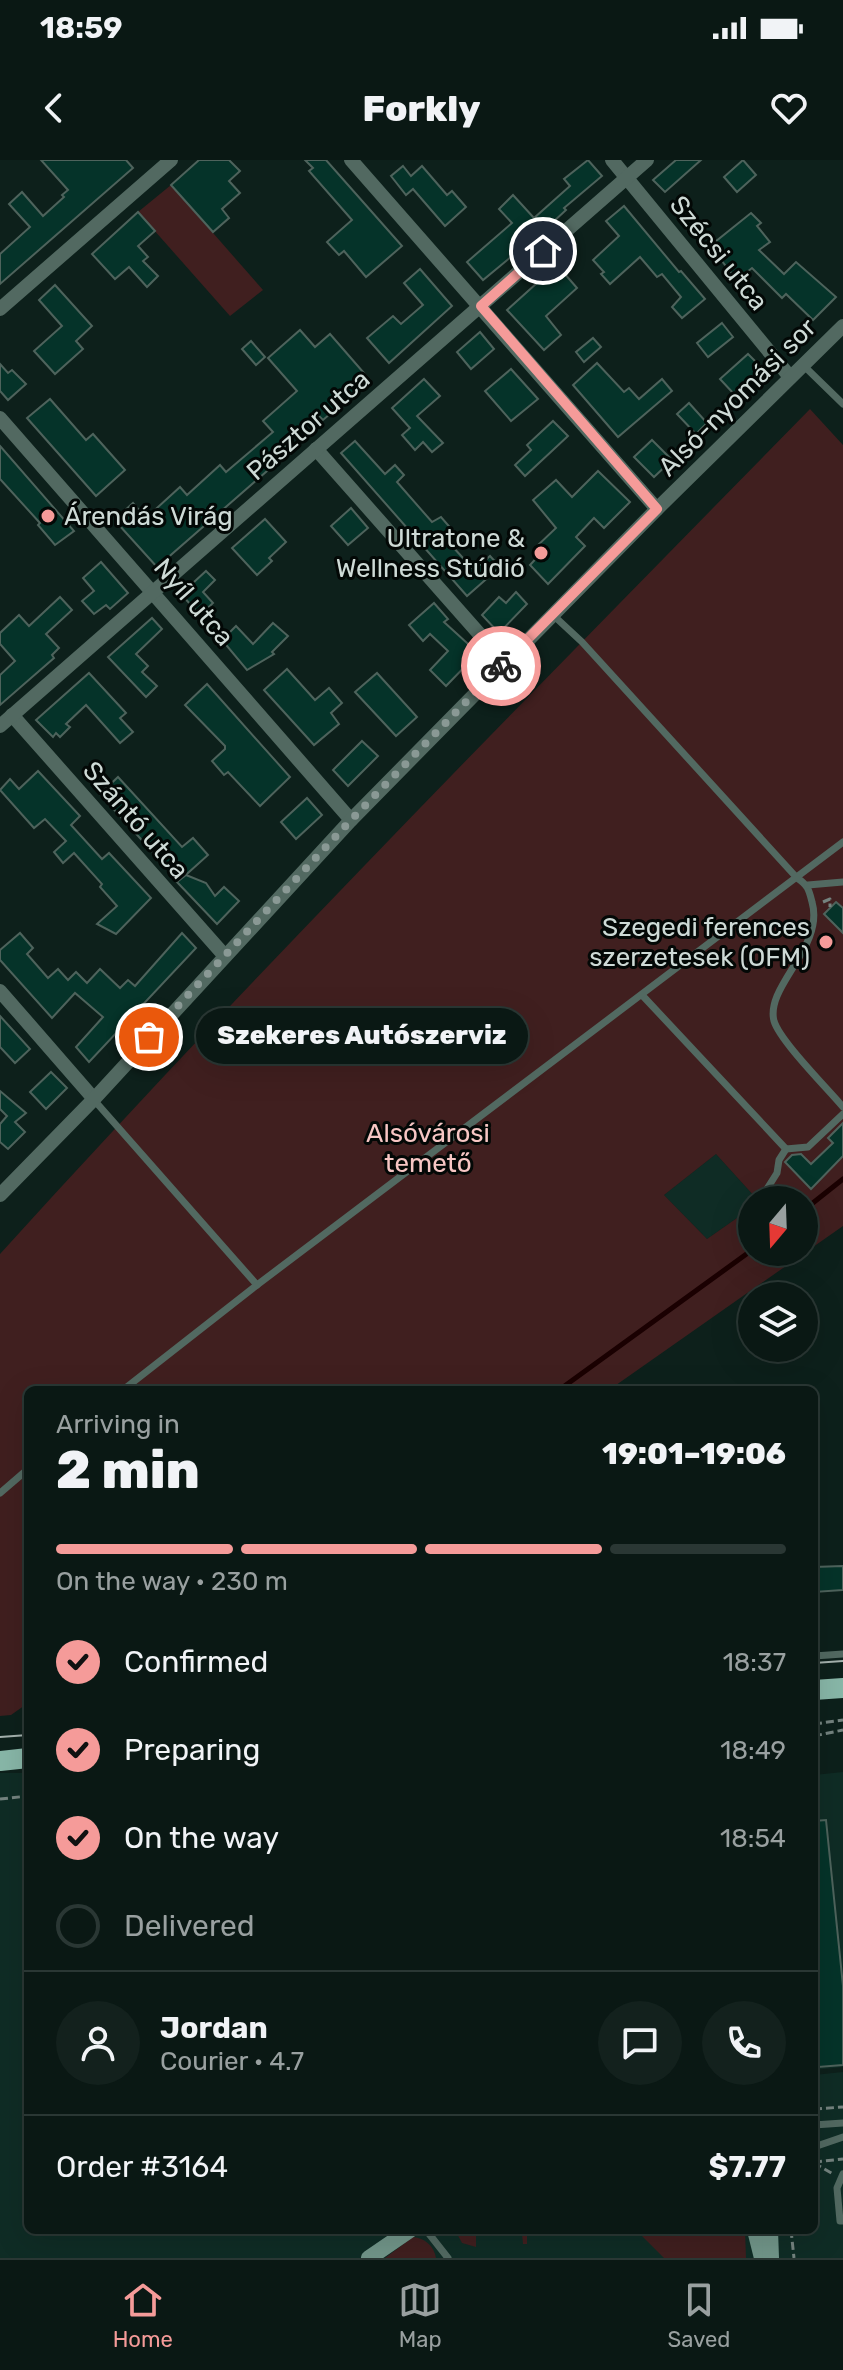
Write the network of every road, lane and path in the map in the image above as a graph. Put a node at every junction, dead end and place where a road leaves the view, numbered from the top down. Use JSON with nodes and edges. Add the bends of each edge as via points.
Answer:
{"nodes":[{"id":1,"x":171,"y":160,"type":"edge"},
{"id":2,"x":351,"y":160,"type":"edge"},
{"id":3,"x":612,"y":160,"type":"edge"},
{"id":4,"x":647,"y":160,"type":"edge"},
{"id":5,"x":627,"y":178,"type":"junction"},
{"id":6,"x":481,"y":306,"type":"junction"},
{"id":7,"x":0,"y":309,"type":"edge"},
{"id":8,"x":843,"y":326,"type":"edge"},
{"id":9,"x":803,"y":364,"type":"junction"},
{"id":10,"x":790,"y":377,"type":"junction"},
{"id":11,"x":843,"y":404,"type":"edge"},
{"id":12,"x":0,"y":418,"type":"edge"},
{"id":13,"x":316,"y":449,"type":"junction"},
{"id":14,"x":657,"y":509,"type":"junction"},
{"id":15,"x":155,"y":593,"type":"junction"},
{"id":16,"x":553,"y":615,"type":"junction"},
{"id":17,"x":505,"y":663,"type":"junction"},
{"id":18,"x":12,"y":715,"type":"junction"},
{"id":19,"x":0,"y":726,"type":"edge"},
{"id":20,"x":351,"y":820,"type":"junction"},
{"id":21,"x":843,"y":842,"type":"edge"},
{"id":22,"x":797,"y":878,"type":"junction"},
{"id":23,"x":839,"y":883,"type":"edge"},
{"id":24,"x":808,"y":885,"type":"junction"},
{"id":25,"x":830,"y":907,"type":"dead end"},
{"id":26,"x":224,"y":955,"type":"junction"},
{"id":27,"x":0,"y":991,"type":"edge"},
{"id":28,"x":642,"y":995,"type":"junction"},
{"id":29,"x":94,"y":1099,"type":"junction"},
{"id":30,"x":843,"y":1107,"type":"edge"},
{"id":31,"x":843,"y":1114,"type":"edge"},
{"id":32,"x":786,"y":1149,"type":"junction"},
{"id":33,"x":769,"y":1186,"type":"edge"},
{"id":34,"x":0,"y":1195,"type":"edge"},
{"id":35,"x":257,"y":1285,"type":"junction"},
{"id":36,"x":128,"y":1386,"type":"edge"},
{"id":37,"x":24,"y":1472,"type":"edge"},
{"id":38,"x":0,"y":1493,"type":"edge"},
{"id":39,"x":843,"y":1654,"type":"edge"},
{"id":40,"x":818,"y":1656,"type":"edge"},
{"id":41,"x":843,"y":1688,"type":"edge"},
{"id":42,"x":818,"y":1690,"type":"edge"},
{"id":43,"x":843,"y":1720,"type":"edge"},
{"id":44,"x":818,"y":1723,"type":"edge"},
{"id":45,"x":843,"y":1730,"type":"edge"},
{"id":46,"x":818,"y":1735,"type":"edge"},
{"id":47,"x":24,"y":1758,"type":"edge"},
{"id":48,"x":0,"y":1761,"type":"edge"},
{"id":49,"x":24,"y":1796,"type":"edge"},
{"id":50,"x":0,"y":1799,"type":"edge"},
{"id":51,"x":843,"y":2107,"type":"edge"},
{"id":52,"x":818,"y":2109,"type":"edge"},
{"id":53,"x":843,"y":2123,"type":"edge"},
{"id":54,"x":818,"y":2125,"type":"edge"},
{"id":55,"x":843,"y":2137,"type":"edge"},
{"id":56,"x":818,"y":2146,"type":"edge"},
{"id":57,"x":843,"y":2159,"type":"edge"},
{"id":58,"x":818,"y":2162,"type":"edge"},
{"id":59,"x":818,"y":2164,"type":"edge"},
{"id":60,"x":841,"y":2176,"type":"edge"},
{"id":61,"x":843,"y":2221,"type":"edge"},
{"id":62,"x":404,"y":2234,"type":"edge"},
{"id":63,"x":429,"y":2234,"type":"edge"},
{"id":64,"x":756,"y":2234,"type":"edge"},
{"id":65,"x":770,"y":2234,"type":"edge"},
{"id":66,"x":791,"y":2234,"type":"edge"},
{"id":67,"x":369,"y":2258,"type":"edge"},
{"id":68,"x":448,"y":2258,"type":"edge"},
{"id":69,"x":762,"y":2258,"type":"edge"},
{"id":70,"x":771,"y":2258,"type":"edge"},
{"id":71,"x":794,"y":2258,"type":"edge"}],
"edges":[{"from":1,"to":7,"type":"street"},
{"from":2,"to":6,"type":"street"},
{"from":3,"to":5,"type":"street","name":"Szécsi utca"},
{"from":4,"to":5,"type":"street","name":"Pásztor utca"},
{"from":5,"to":6,"type":"street","name":"Pásztor utca"},
{"from":5,"to":10,"type":"street","name":"Szécsi utca"},
{"from":6,"to":13,"type":"street","name":"Pásztor utca"},
{"from":6,"to":14,"type":"street"},
{"from":8,"to":9,"type":"street","name":"Alsó-nyomási sor"},
{"from":9,"to":10,"type":"street","name":"Alsó-nyomási sor"},
{"from":9,"to":11,"type":"lane"},
{"from":10,"to":14,"type":"street","name":"Alsó-nyomási sor"},
{"from":12,"to":15,"type":"street","name":"Nyíl utca"},
{"from":13,"to":15,"type":"street","name":"Pásztor utca"},
{"from":13,"to":17,"type":"street"},
{"from":14,"to":16,"type":"street","name":"Alsó-nyomási sor"},
{"from":15,"to":18,"type":"street","name":"Pásztor utca"},
{"from":15,"to":20,"type":"street","name":"Nyíl utca"},
{"from":16,"to":17,"type":"street","name":"Alsó-nyomási sor"},
{"from":16,"to":22,"type":"lane"},
{"from":17,"to":20,"type":"street","name":"Alsó-nyomási sor"},
{"from":18,"to":19,"type":"street","name":"Pásztor utca"},
{"from":18,"to":26,"type":"street","name":"Szántó utca"},
{"from":20,"to":26,"type":"street","name":"Alsó-nyomási sor"},
{"from":21,"to":22,"type":"lane"},
{"from":22,"to":24,"type":"lane"},
{"from":22,"to":28,"type":"lane"},
{"from":23,"to":24,"type":"lane"},
{"from":23,"to":25,"type":"path","via":[[832,896],[824,896],[817,905],[830,899]]},
{"from":24,"to":30,"type":"lane","via":[[816,917],[808,943],[776,999],[774,1020]]},
{"from":26,"to":29,"type":"street","name":"Alsó-nyomási sor"},
{"from":27,"to":29,"type":"street"},
{"from":28,"to":32,"type":"lane"},
{"from":28,"to":35,"type":"lane"},
{"from":29,"to":34,"type":"street","name":"Alsó-nyomási sor"},
{"from":29,"to":35,"type":"lane"},
{"from":31,"to":32,"type":"lane","via":[[808,1147]]},
{"from":32,"to":33,"type":"lane"},
{"from":35,"to":36,"type":"lane"},
{"from":37,"to":38,"type":"lane"},
{"from":39,"to":40,"type":"lane"},
{"from":41,"to":42,"type":"main road"},
{"from":43,"to":44,"type":"path"},
{"from":45,"to":46,"type":"path"},
{"from":47,"to":48,"type":"main road"},
{"from":49,"to":50,"type":"path"},
{"from":51,"to":52,"type":"path"},
{"from":53,"to":54,"type":"lane"},
{"from":55,"to":56,"type":"lane"},
{"from":57,"to":58,"type":"path"},
{"from":59,"to":60,"type":"path"},
{"from":60,"to":61,"type":"lane","via":[[837,2188]]},
{"from":62,"to":67,"type":"main road"},
{"from":63,"to":68,"type":"lane"},
{"from":64,"to":69,"type":"main road"},
{"from":65,"to":70,"type":"main road"},
{"from":66,"to":71,"type":"path"}]}
